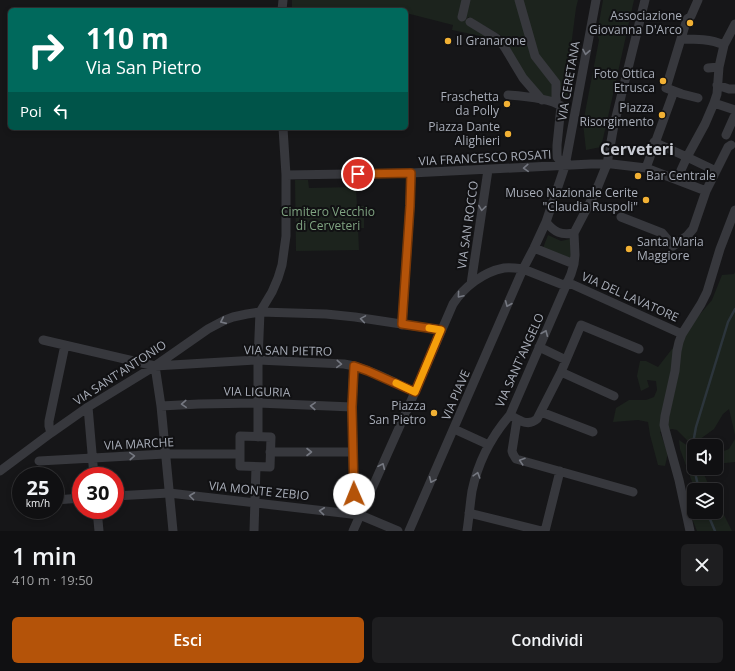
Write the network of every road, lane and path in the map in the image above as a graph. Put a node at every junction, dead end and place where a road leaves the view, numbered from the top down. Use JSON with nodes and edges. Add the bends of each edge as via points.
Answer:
{"nodes":[{"id":1,"x":466,"y":0,"type":"edge"},
{"id":2,"x":519,"y":0,"type":"edge"},
{"id":3,"x":596,"y":0,"type":"edge"},
{"id":4,"x":645,"y":0,"type":"edge"},
{"id":5,"x":698,"y":0,"type":"edge"},
{"id":6,"x":462,"y":17,"type":"dead end"},
{"id":7,"x":470,"y":22,"type":"dead end"},
{"id":8,"x":735,"y":24,"type":"edge"},
{"id":9,"x":682,"y":39,"type":"junction"},
{"id":10,"x":724,"y":45,"type":"junction"},
{"id":11,"x":719,"y":67,"type":"junction"},
{"id":12,"x":708,"y":68,"type":"dead end"},
{"id":13,"x":717,"y":85,"type":"junction"},
{"id":14,"x":735,"y":89,"type":"edge"},
{"id":15,"x":674,"y":91,"type":"junction"},
{"id":16,"x":508,"y":95,"type":"dead end"},
{"id":17,"x":698,"y":98,"type":"dead end"},
{"id":18,"x":542,"y":100,"type":"junction"},
{"id":19,"x":556,"y":103,"type":"junction"},
{"id":20,"x":714,"y":103,"type":"junction"},
{"id":21,"x":734,"y":114,"type":"edge"},
{"id":22,"x":283,"y":130,"type":"edge"},
{"id":23,"x":654,"y":142,"type":"junction"},
{"id":24,"x":687,"y":157,"type":"junction"},
{"id":25,"x":607,"y":164,"type":"junction"},
{"id":26,"x":565,"y":166,"type":"junction"},
{"id":27,"x":646,"y":168,"type":"junction"},
{"id":28,"x":488,"y":170,"type":"junction"},
{"id":29,"x":716,"y":171,"type":"junction"},
{"id":30,"x":411,"y":173,"type":"junction"},
{"id":31,"x":286,"y":175,"type":"junction"},
{"id":32,"x":677,"y":179,"type":"junction"},
{"id":33,"x":706,"y":191,"type":"junction"},
{"id":34,"x":735,"y":210,"type":"edge"},
{"id":35,"x":621,"y":217,"type":"dead end"},
{"id":36,"x":546,"y":222,"type":"junction"},
{"id":37,"x":574,"y":234,"type":"junction"},
{"id":38,"x":534,"y":248,"type":"junction"},
{"id":39,"x":574,"y":264,"type":"junction"},
{"id":40,"x":523,"y":269,"type":"junction"},
{"id":41,"x":471,"y":284,"type":"junction"},
{"id":42,"x":567,"y":284,"type":"junction"},
{"id":43,"x":260,"y":312,"type":"junction"},
{"id":44,"x":402,"y":324,"type":"junction"},
{"id":45,"x":441,"y":330,"type":"junction"},
{"id":46,"x":682,"y":334,"type":"junction"},
{"id":47,"x":43,"y":340,"type":"dead end"},
{"id":48,"x":65,"y":345,"type":"junction"},
{"id":49,"x":539,"y":347,"type":"junction"},
{"id":50,"x":639,"y":349,"type":"dead end"},
{"id":51,"x":258,"y":360,"type":"junction"},
{"id":52,"x":566,"y":360,"type":"junction"},
{"id":53,"x":155,"y":366,"type":"junction"},
{"id":54,"x":354,"y":366,"type":"junction"},
{"id":55,"x":561,"y":372,"type":"junction"},
{"id":56,"x":415,"y":392,"type":"junction"},
{"id":57,"x":614,"y":396,"type":"dead end"},
{"id":58,"x":258,"y":403,"type":"junction"},
{"id":59,"x":160,"y":406,"type":"junction"},
{"id":60,"x":88,"y":407,"type":"junction"},
{"id":61,"x":352,"y":407,"type":"junction"},
{"id":62,"x":541,"y":412,"type":"junction"},
{"id":63,"x":514,"y":417,"type":"junction"},
{"id":64,"x":454,"y":429,"type":"junction"},
{"id":65,"x":593,"y":432,"type":"dead end"},
{"id":66,"x":51,"y":433,"type":"junction"},
{"id":67,"x":258,"y":436,"type":"junction"},
{"id":68,"x":489,"y":445,"type":"junction"},
{"id":69,"x":270,"y":452,"type":"junction"},
{"id":70,"x":353,"y":452,"type":"junction"},
{"id":71,"x":165,"y":454,"type":"junction"},
{"id":72,"x":240,"y":454,"type":"junction"},
{"id":73,"x":93,"y":458,"type":"junction"},
{"id":74,"x":39,"y":461,"type":"dead end"},
{"id":75,"x":94,"y":467,"type":"edge"},
{"id":76,"x":256,"y":467,"type":"junction"},
{"id":77,"x":0,"y":471,"type":"edge"},
{"id":78,"x":560,"y":471,"type":"junction"},
{"id":79,"x":633,"y":492,"type":"dead end"},
{"id":80,"x":169,"y":493,"type":"junction"},
{"id":81,"x":124,"y":496,"type":"edge"},
{"id":82,"x":255,"y":503,"type":"junction"},
{"id":83,"x":469,"y":513,"type":"junction"},
{"id":84,"x":360,"y":515,"type":"junction"},
{"id":85,"x":98,"y":519,"type":"edge"},
{"id":86,"x":99,"y":531,"type":"edge"},
{"id":87,"x":173,"y":531,"type":"edge"},
{"id":88,"x":254,"y":531,"type":"edge"},
{"id":89,"x":353,"y":531,"type":"edge"},
{"id":90,"x":398,"y":531,"type":"edge"},
{"id":91,"x":409,"y":531,"type":"edge"},
{"id":92,"x":468,"y":531,"type":"edge"},
{"id":93,"x":542,"y":531,"type":"edge"},
{"id":94,"x":545,"y":531,"type":"edge"},
{"id":95,"x":690,"y":531,"type":"edge"}],
"edges":[{"from":1,"to":6,"type":"street"},
{"from":2,"to":19,"type":"street","via":[[535,56],[556,82]]},
{"from":3,"to":26,"type":"street","name":"VIA CERETANA","one_way":true},
{"from":4,"to":25,"type":"street"},
{"from":5,"to":9,"type":"street","via":[[692,16],[687,19]]},
{"from":7,"to":18,"type":"street","via":[[500,41],[523,78]]},
{"from":8,"to":10,"type":"street"},
{"from":9,"to":10,"type":"street","via":[[718,42]]},
{"from":9,"to":15,"type":"street"},
{"from":10,"to":11,"type":"street"},
{"from":11,"to":12,"type":"street"},
{"from":11,"to":13,"type":"street"},
{"from":13,"to":14,"type":"street"},
{"from":13,"to":20,"type":"street"},
{"from":15,"to":17,"type":"street"},
{"from":15,"to":23,"type":"street"},
{"from":16,"to":18,"type":"street"},
{"from":18,"to":19,"type":"street"},
{"from":19,"to":26,"type":"street","via":[[561,106],[557,157]]},
{"from":20,"to":21,"type":"street"},
{"from":20,"to":24,"type":"street","via":[[708,126]]},
{"from":21,"to":29,"type":"street","via":[[727,137],[728,147]]},
{"from":22,"to":31,"type":"street"},
{"from":23,"to":24,"type":"street"},
{"from":23,"to":27,"type":"street"},
{"from":24,"to":29,"type":"street"},
{"from":24,"to":32,"type":"street"},
{"from":25,"to":26,"type":"street","name":"VIA FRANCESCO ROSATI"},
{"from":25,"to":27,"type":"street","name":"VIA FRANCESCO ROSATI"},
{"from":25,"to":37,"type":"street"},
{"from":26,"to":28,"type":"street","name":"VIA FRANCESCO ROSATI","one_way":true},
{"from":26,"to":36,"type":"street","name":"VIA CERETANA"},
{"from":27,"to":32,"type":"street","name":"VIA FRANCESCO ROSATI"},
{"from":28,"to":30,"type":"street","name":"VIA FRANCESCO ROSATI"},
{"from":28,"to":41,"type":"street","name":"VIA SAN ROCCO","one_way":true},
{"from":29,"to":33,"type":"street"},
{"from":30,"to":31,"type":"street","name":"VIA FRANCESCO ROSATI"},
{"from":30,"to":44,"type":"street"},
{"from":31,"to":43,"type":"street","via":[[286,236],[283,259],[275,285]]},
{"from":32,"to":33,"type":"street","name":"VIA FRANCESCO ROSATI"},
{"from":33,"to":35,"type":"street","via":[[692,229],[673,246],[662,233]]},
{"from":34,"to":46,"type":"street","via":[[707,292]]},
{"from":36,"to":37,"type":"street","via":[[559,233]]},
{"from":36,"to":38,"type":"street","name":"VIA PIAVE"},
{"from":37,"to":39,"type":"street","name":"VIA SANT'ANGELO"},
{"from":38,"to":39,"type":"street"},
{"from":38,"to":40,"type":"street","name":"VIA PIAVE"},
{"from":39,"to":42,"type":"street","name":"VIA SANT'ANGELO"},
{"from":40,"to":41,"type":"street","via":[[497,270]]},
{"from":40,"to":42,"type":"street","name":"VIA DEL LAVATORE"},
{"from":40,"to":64,"type":"street","name":"VIA PIAVE","one_way":true},
{"from":41,"to":45,"type":"street","one_way":true,"via":[[460,293]]},
{"from":42,"to":46,"type":"street","name":"VIA DEL LAVATORE"},
{"from":49,"to":42,"type":"street","name":"VIA SANT'ANGELO","one_way":true},
{"from":44,"to":43,"type":"street","name":"VIA SANT'ANTONIO","one_way":true,"via":[[336,315]]},
{"from":43,"to":51,"type":"street"},
{"from":43,"to":53,"type":"street","name":"VIA SANT'ANTONIO","one_way":true,"via":[[220,322]]},
{"from":44,"to":45,"type":"street","name":"VIA SANT'ANTONIO"},
{"from":45,"to":56,"type":"street"},
{"from":46,"to":95,"type":"street","via":[[664,424]]},
{"from":47,"to":48,"type":"street"},
{"from":48,"to":53,"type":"street"},
{"from":48,"to":66,"type":"street","via":[[49,421]]},
{"from":49,"to":52,"type":"street"},
{"from":49,"to":63,"type":"street","name":"VIA SANT'ANGELO"},
{"from":50,"to":52,"type":"street","via":[[580,325]]},
{"from":51,"to":53,"type":"street","name":"VIA SAN PIETRO"},
{"from":51,"to":54,"type":"street","name":"VIA SAN PIETRO","one_way":true},
{"from":51,"to":58,"type":"street"},
{"from":52,"to":55,"type":"street"},
{"from":53,"to":59,"type":"street"},
{"from":53,"to":60,"type":"street","name":"VIA SANT'ANTONIO"},
{"from":54,"to":56,"type":"street","name":"VIA SAN PIETRO"},
{"from":54,"to":61,"type":"street"},
{"from":55,"to":57,"type":"street"},
{"from":55,"to":62,"type":"street"},
{"from":84,"to":56,"type":"street","one_way":true},
{"from":58,"to":59,"type":"street","name":"VIA LIGURIA","one_way":true},
{"from":61,"to":58,"type":"street","name":"VIA LIGURIA","one_way":true},
{"from":58,"to":67,"type":"street"},
{"from":59,"to":71,"type":"street"},
{"from":60,"to":66,"type":"street","name":"VIA SANT'ANTONIO"},
{"from":60,"to":73,"type":"street"},
{"from":61,"to":70,"type":"street"},
{"from":62,"to":63,"type":"street","via":[[531,423]]},
{"from":62,"to":65,"type":"street"},
{"from":63,"to":68,"type":"street","name":"VIA SANT'ANGELO","via":[[498,429]]},
{"from":78,"to":63,"type":"street","one_way":true,"via":[[514,457]]},
{"from":64,"to":68,"type":"street"},
{"from":64,"to":91,"type":"street","name":"VIA PIAVE","one_way":true},
{"from":66,"to":77,"type":"street","name":"VIA SANT'ANTONIO"},
{"from":67,"to":69,"type":"street","via":[[271,437]]},
{"from":67,"to":72,"type":"street","via":[[240,436]]},
{"from":83,"to":68,"type":"street","name":"VIA SANT'ANGELO","one_way":true,"via":[[481,462]]},
{"from":69,"to":70,"type":"street","one_way":true},
{"from":69,"to":76,"type":"street","via":[[270,467]]},
{"from":70,"to":84,"type":"street","via":[[354,501]]},
{"from":71,"to":72,"type":"street","name":"VIA MARCHE"},
{"from":73,"to":71,"type":"street","name":"VIA MARCHE","one_way":true},
{"from":71,"to":80,"type":"street"},
{"from":72,"to":76,"type":"street","via":[[240,466]]},
{"from":73,"to":74,"type":"street","name":"VIA MARCHE"},
{"from":73,"to":75,"type":"street"},
{"from":76,"to":82,"type":"street"},
{"from":78,"to":79,"type":"street"},
{"from":78,"to":94,"type":"street"},
{"from":80,"to":81,"type":"street","name":"VIA MONTE ZEBIO"},
{"from":82,"to":80,"type":"street","name":"VIA MONTE ZEBIO","one_way":true},
{"from":80,"to":87,"type":"street"},
{"from":84,"to":82,"type":"street","name":"VIA MONTE ZEBIO","one_way":true},
{"from":82,"to":88,"type":"street"},
{"from":83,"to":92,"type":"street","name":"VIA SANT'ANGELO"},
{"from":83,"to":93,"type":"street"},
{"from":84,"to":89,"type":"street"},
{"from":84,"to":90,"type":"street","name":"VIA MONTE ZEBIO"},
{"from":85,"to":86,"type":"street"}]}
